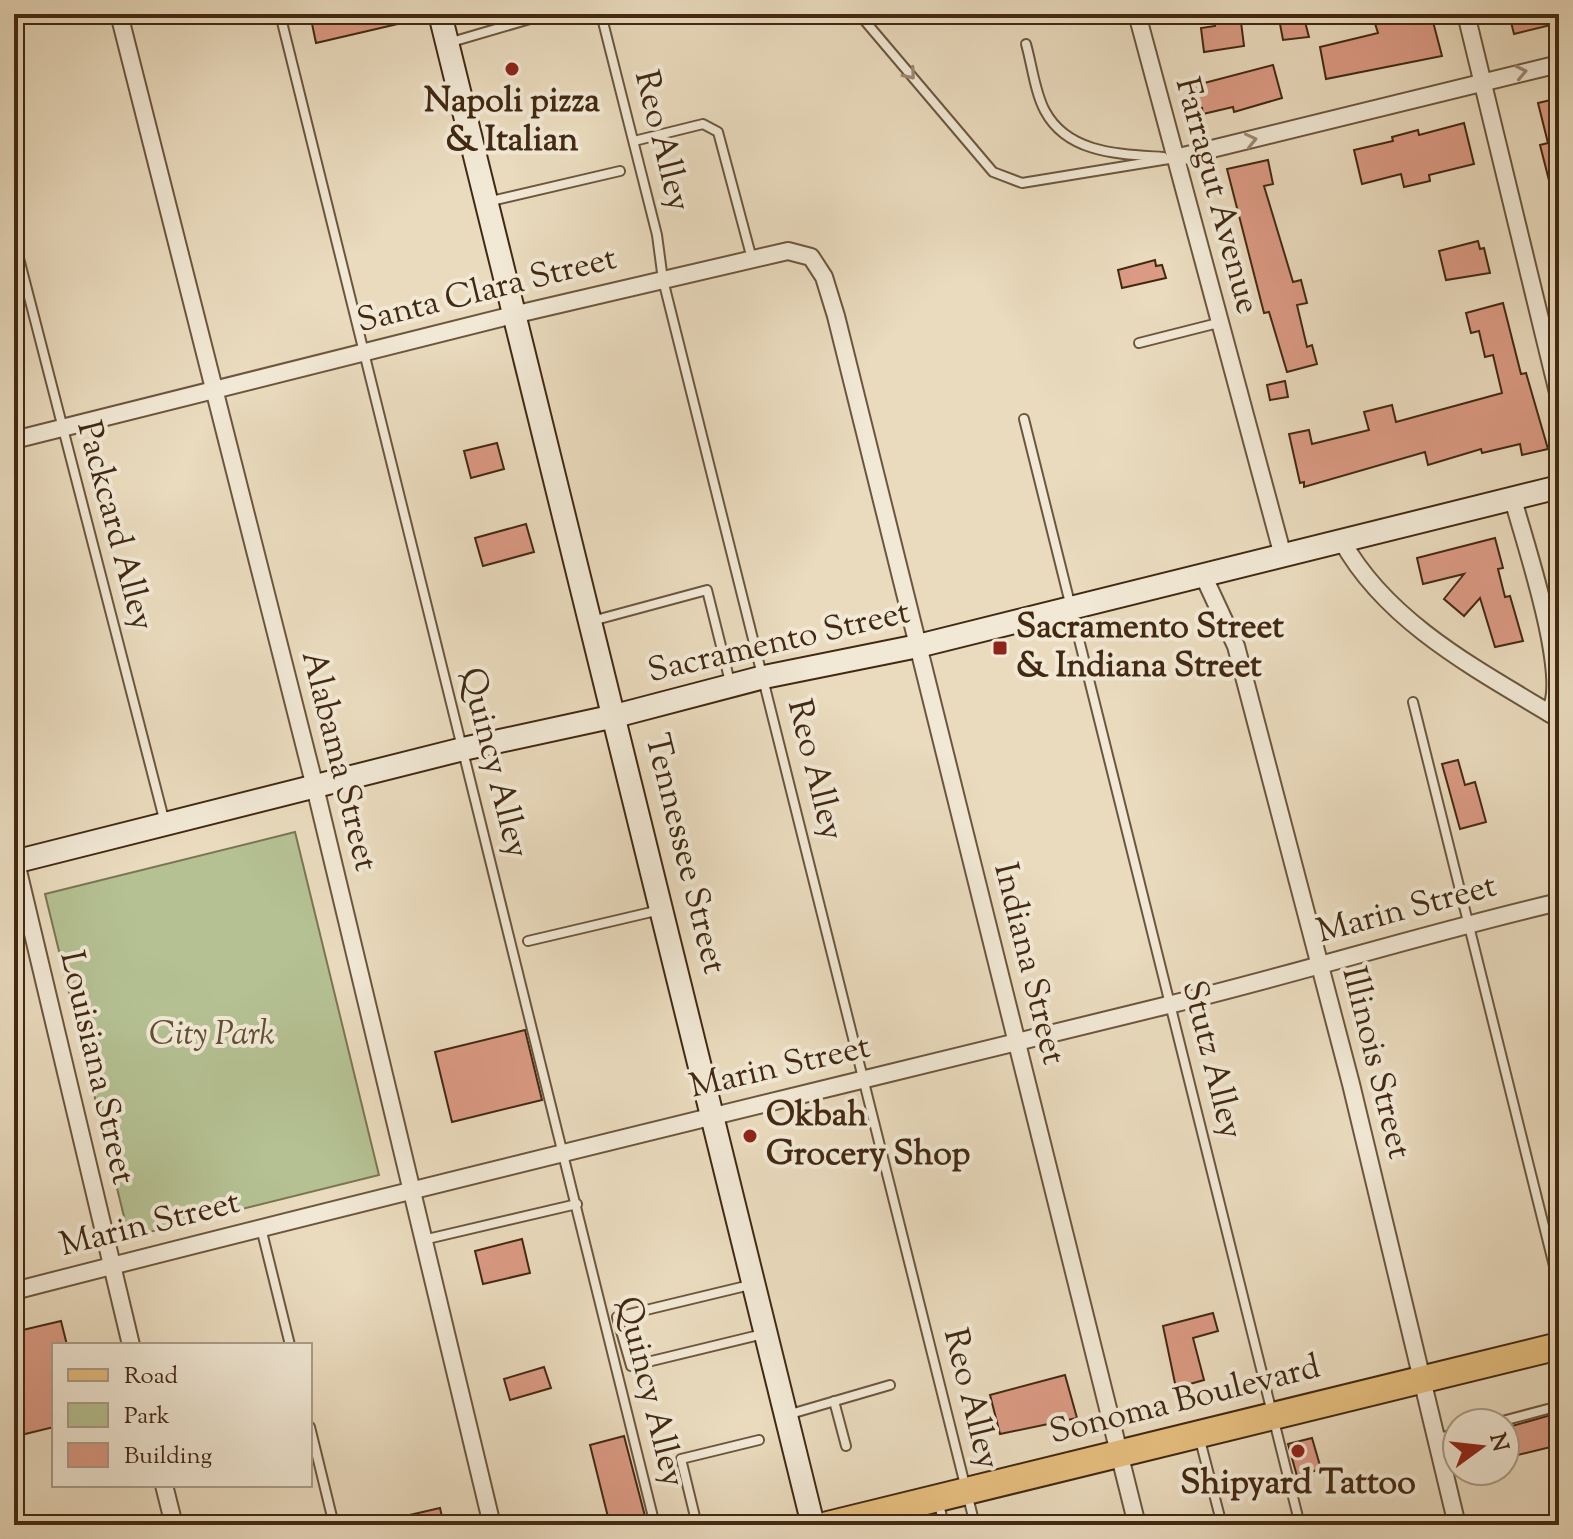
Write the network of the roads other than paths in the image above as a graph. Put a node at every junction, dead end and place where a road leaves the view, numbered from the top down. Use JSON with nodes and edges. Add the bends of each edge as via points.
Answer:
{"nodes":[{"id":1,"x":119,"y":14,"type":"edge"},
{"id":2,"x":280,"y":14,"type":"edge"},
{"id":3,"x":440,"y":14,"type":"edge"},
{"id":4,"x":547,"y":14,"type":"edge"},
{"id":5,"x":601,"y":14,"type":"edge"},
{"id":6,"x":859,"y":14,"type":"edge"},
{"id":7,"x":1137,"y":14,"type":"edge"},
{"id":8,"x":1466,"y":14,"type":"edge"},
{"id":9,"x":447,"y":43,"type":"junction"},
{"id":10,"x":1026,"y":44,"type":"dead end"},
{"id":11,"x":1559,"y":64,"type":"edge"},
{"id":12,"x":1483,"y":81,"type":"junction"},
{"id":13,"x":634,"y":141,"type":"junction"},
{"id":14,"x":1175,"y":158,"type":"junction"},
{"id":15,"x":620,"y":171,"type":"dead end"},
{"id":16,"x":486,"y":203,"type":"junction"},
{"id":17,"x":14,"y":239,"type":"edge"},
{"id":18,"x":752,"y":259,"type":"junction"},
{"id":19,"x":663,"y":280,"type":"junction"},
{"id":20,"x":513,"y":315,"type":"junction"},
{"id":21,"x":1218,"y":323,"type":"junction"},
{"id":22,"x":1139,"y":343,"type":"dead end"},
{"id":23,"x":364,"y":352,"type":"junction"},
{"id":24,"x":213,"y":389,"type":"junction"},
{"id":25,"x":1559,"y":397,"type":"edge"},
{"id":26,"x":861,"y":417,"type":"joint"},
{"id":27,"x":1024,"y":419,"type":"dead end"},
{"id":28,"x":61,"y":428,"type":"junction"},
{"id":29,"x":14,"y":440,"type":"edge"},
{"id":30,"x":1559,"y":487,"type":"edge"},
{"id":31,"x":1513,"y":499,"type":"junction"},
{"id":32,"x":1342,"y":541,"type":"junction"},
{"id":33,"x":1283,"y":556,"type":"junction"},
{"id":34,"x":1213,"y":573,"type":"junction"},
{"id":35,"x":1071,"y":608,"type":"junction"},
{"id":36,"x":589,"y":622,"type":"junction"},
{"id":37,"x":918,"y":646,"type":"junction"},
{"id":38,"x":764,"y":677,"type":"junction"},
{"id":39,"x":731,"y":687,"type":"junction"},
{"id":40,"x":1413,"y":702,"type":"dead end"},
{"id":41,"x":615,"y":716,"type":"junction"},
{"id":42,"x":1554,"y":716,"type":"edge"},
{"id":43,"x":463,"y":749,"type":"junction"},
{"id":44,"x":315,"y":787,"type":"junction"},
{"id":45,"x":166,"y":825,"type":"junction"},
{"id":46,"x":15,"y":859,"type":"edge"},
{"id":47,"x":1559,"y":902,"type":"edge"},
{"id":48,"x":661,"y":910,"type":"junction"},
{"id":49,"x":1468,"y":923,"type":"junction"},
{"id":50,"x":528,"y":941,"type":"dead end"},
{"id":51,"x":1320,"y":964,"type":"junction"},
{"id":52,"x":1170,"y":1005,"type":"junction"},
{"id":53,"x":1017,"y":1042,"type":"junction"},
{"id":54,"x":863,"y":1079,"type":"junction"},
{"id":55,"x":713,"y":1115,"type":"junction"},
{"id":56,"x":564,"y":1151,"type":"junction"},
{"id":57,"x":410,"y":1189,"type":"junction"},
{"id":58,"x":577,"y":1204,"type":"junction"},
{"id":59,"x":261,"y":1227,"type":"junction"},
{"id":60,"x":422,"y":1240,"type":"junction"},
{"id":61,"x":112,"y":1266,"type":"junction"},
{"id":62,"x":755,"y":1284,"type":"junction"},
{"id":63,"x":1559,"y":1286,"type":"edge"},
{"id":64,"x":14,"y":1291,"type":"edge"},
{"id":65,"x":617,"y":1317,"type":"junction"},
{"id":66,"x":605,"y":1322,"type":"junction"},
{"id":67,"x":766,"y":1333,"type":"junction"},
{"id":68,"x":131,"y":1343,"type":"edge"},
{"id":69,"x":290,"y":1343,"type":"edge"},
{"id":70,"x":1559,"y":1346,"type":"edge"},
{"id":71,"x":631,"y":1366,"type":"junction"},
{"id":72,"x":617,"y":1372,"type":"junction"},
{"id":73,"x":1420,"y":1380,"type":"junction"},
{"id":74,"x":890,"y":1385,"type":"dead end"},
{"id":75,"x":834,"y":1401,"type":"junction"},
{"id":76,"x":1559,"y":1406,"type":"edge"},
{"id":77,"x":786,"y":1415,"type":"junction"},
{"id":78,"x":1521,"y":1416,"type":"edge"},
{"id":79,"x":1273,"y":1417,"type":"junction"},
{"id":80,"x":312,"y":1435,"type":"edge"},
{"id":81,"x":1198,"y":1435,"type":"junction"},
{"id":82,"x":1441,"y":1437,"type":"edge"},
{"id":83,"x":1435,"y":1439,"type":"junction"},
{"id":84,"x":759,"y":1440,"type":"dead end"},
{"id":85,"x":846,"y":1446,"type":"dead end"},
{"id":86,"x":1119,"y":1454,"type":"junction"},
{"id":87,"x":164,"y":1487,"type":"edge"},
{"id":88,"x":967,"y":1492,"type":"junction"},
{"id":89,"x":938,"y":1499,"type":"junction"},
{"id":90,"x":870,"y":1520,"type":"edge"},
{"id":91,"x":174,"y":1525,"type":"edge"},
{"id":92,"x":334,"y":1525,"type":"edge"},
{"id":93,"x":492,"y":1525,"type":"edge"},
{"id":94,"x":655,"y":1525,"type":"edge"},
{"id":95,"x":697,"y":1525,"type":"edge"},
{"id":96,"x":813,"y":1525,"type":"edge"},
{"id":97,"x":828,"y":1525,"type":"edge"},
{"id":98,"x":944,"y":1525,"type":"edge"},
{"id":99,"x":975,"y":1525,"type":"edge"},
{"id":100,"x":1137,"y":1525,"type":"edge"},
{"id":101,"x":1222,"y":1525,"type":"edge"},
{"id":102,"x":1300,"y":1525,"type":"edge"},
{"id":103,"x":1457,"y":1525,"type":"edge"}],
"edges":[{"from":1,"to":24,"type":"street","name":"Alabama Street"},
{"from":2,"to":23,"type":"lane","name":"Quincy Alley"},
{"from":3,"to":9,"type":"main road","name":"Tennessee Street"},
{"from":4,"to":9,"type":"lane"},
{"from":5,"to":13,"type":"lane","name":"Reo Alley"},
{"from":6,"to":14,"type":"lane","one_way":true,"via":[[993,172],[1022,183]]},
{"from":7,"to":14,"type":"street","name":"Farragut Avenue"},
{"from":8,"to":12,"type":"street"},
{"from":9,"to":16,"type":"main road","name":"Tennessee Street"},
{"from":10,"to":14,"type":"lane","via":[[1045,111],[1067,137],[1102,153]]},
{"from":12,"to":11,"type":"street","one_way":true},
{"from":14,"to":12,"type":"street","one_way":true},
{"from":12,"to":25,"type":"street"},
{"from":13,"to":18,"type":"lane","via":[[703,124],[718,132]]},
{"from":13,"to":19,"type":"lane","name":"Reo Alley"},
{"from":14,"to":21,"type":"street","name":"Farragut Avenue"},
{"from":15,"to":16,"type":"lane"},
{"from":16,"to":20,"type":"main road","name":"Tennessee Street"},
{"from":17,"to":28,"type":"lane","name":"Packcard Alley"},
{"from":18,"to":19,"type":"street","name":"Santa Clara Street"},
{"from":18,"to":26,"type":"street","name":"Santa Clara Street","via":[[788,251],[811,257],[824,277]]},
{"from":19,"to":20,"type":"street","name":"Santa Clara Street"},
{"from":19,"to":38,"type":"lane","name":"Reo Alley"},
{"from":20,"to":23,"type":"street","name":"Santa Clara Street"},
{"from":20,"to":36,"type":"main road","name":"Tennessee Street"},
{"from":21,"to":22,"type":"lane"},
{"from":21,"to":33,"type":"street","name":"Farragut Avenue"},
{"from":23,"to":24,"type":"street","name":"Santa Clara Street"},
{"from":23,"to":43,"type":"lane","name":"Quincy Alley"},
{"from":24,"to":28,"type":"street","name":"Santa Clara Street"},
{"from":24,"to":44,"type":"street","name":"Alabama Street"},
{"from":26,"to":37,"type":"street","name":"Indiana Street"},
{"from":27,"to":35,"type":"lane","name":"Stutz Alley"},
{"from":28,"to":29,"type":"street","name":"Santa Clara Street"},
{"from":28,"to":45,"type":"lane","name":"Packcard Alley"},
{"from":30,"to":31,"type":"main road","name":"Sacramento Street"},
{"from":31,"to":32,"type":"main road","name":"Sacramento Street"},
{"from":31,"to":42,"type":"street","via":[[1557,665]]},
{"from":32,"to":33,"type":"main road","name":"Sacramento Street"},
{"from":32,"to":42,"type":"street","via":[[1358,570],[1420,629]]},
{"from":33,"to":34,"type":"main road","name":"Sacramento Street"},
{"from":34,"to":35,"type":"main road","name":"Sacramento Street"},
{"from":34,"to":51,"type":"street","name":"Illinois Street"},
{"from":35,"to":37,"type":"main road","name":"Sacramento Street"},
{"from":35,"to":52,"type":"lane","name":"Stutz Alley"},
{"from":36,"to":39,"type":"lane","via":[[707,590]]},
{"from":36,"to":41,"type":"main road","name":"Tennessee Street"},
{"from":37,"to":38,"type":"main road","name":"Sacramento Street"},
{"from":37,"to":53,"type":"street","name":"Indiana Street"},
{"from":38,"to":39,"type":"main road","name":"Sacramento Street"},
{"from":38,"to":54,"type":"lane","name":"Reo Alley"},
{"from":39,"to":41,"type":"main road","name":"Sacramento Street"},
{"from":40,"to":49,"type":"lane"},
{"from":41,"to":43,"type":"main road","name":"Sacramento Street"},
{"from":41,"to":48,"type":"main road","name":"Tennessee Street"},
{"from":43,"to":44,"type":"main road","name":"Sacramento Street"},
{"from":43,"to":56,"type":"lane","name":"Quincy Alley"},
{"from":44,"to":45,"type":"main road","name":"Sacramento Street"},
{"from":44,"to":57,"type":"street","name":"Alabama Street"},
{"from":45,"to":46,"type":"main road","name":"Sacramento Street"},
{"from":46,"to":61,"type":"street","name":"Louisiana Street"},
{"from":47,"to":49,"type":"street","name":"Marin Street"},
{"from":48,"to":50,"type":"lane"},
{"from":48,"to":55,"type":"main road","name":"Tennessee Street"},
{"from":49,"to":51,"type":"street","name":"Marin Street"},
{"from":49,"to":63,"type":"lane"},
{"from":51,"to":52,"type":"street","name":"Marin Street"},
{"from":51,"to":73,"type":"street","name":"Illinois Street"},
{"from":52,"to":53,"type":"street","name":"Marin Street"},
{"from":52,"to":79,"type":"lane","name":"Stutz Alley"},
{"from":53,"to":54,"type":"street","name":"Marin Street"},
{"from":53,"to":86,"type":"street","name":"Indiana Street"},
{"from":54,"to":55,"type":"street","name":"Marin Street"},
{"from":54,"to":88,"type":"lane","name":"Reo Alley"},
{"from":55,"to":56,"type":"street","name":"Marin Street"},
{"from":55,"to":62,"type":"main road","name":"Tennessee Street"},
{"from":56,"to":57,"type":"street","name":"Marin Street"},
{"from":56,"to":58,"type":"lane","name":"Quincy Alley"},
{"from":57,"to":59,"type":"street","name":"Marin Street"},
{"from":57,"to":60,"type":"street","name":"Alabama Street"},
{"from":58,"to":60,"type":"lane"},
{"from":58,"to":66,"type":"lane","name":"Quincy Alley"},
{"from":59,"to":61,"type":"street","name":"Marin Street"},
{"from":59,"to":69,"type":"lane"},
{"from":60,"to":93,"type":"street","name":"Alabama Street"},
{"from":61,"to":64,"type":"street","name":"Marin Street"},
{"from":61,"to":68,"type":"street","name":"Louisiana Street"},
{"from":62,"to":65,"type":"lane"},
{"from":62,"to":67,"type":"main road","name":"Tennessee Street"},
{"from":65,"to":66,"type":"lane"},
{"from":65,"to":71,"type":"lane"},
{"from":66,"to":72,"type":"lane","name":"Quincy Alley"},
{"from":67,"to":71,"type":"lane"},
{"from":67,"to":77,"type":"main road","name":"Tennessee Street"},
{"from":70,"to":73,"type":"main road","name":"Sonoma Boulevard"},
{"from":71,"to":72,"type":"lane"},
{"from":72,"to":94,"type":"lane","name":"Quincy Alley"},
{"from":73,"to":79,"type":"main road","name":"Sonoma Boulevard"},
{"from":73,"to":83,"type":"street","name":"Illinois Street"},
{"from":74,"to":75,"type":"lane"},
{"from":75,"to":77,"type":"lane"},
{"from":75,"to":85,"type":"lane"},
{"from":76,"to":78,"type":"lane"},
{"from":77,"to":96,"type":"main road","name":"Tennessee Street"},
{"from":79,"to":81,"type":"main road","name":"Sonoma Boulevard"},
{"from":79,"to":102,"type":"lane","name":"Stutz Alley"},
{"from":80,"to":92,"type":"lane"},
{"from":81,"to":86,"type":"main road","name":"Sonoma Boulevard"},
{"from":81,"to":101,"type":"lane"},
{"from":82,"to":83,"type":"lane"},
{"from":83,"to":103,"type":"street","name":"Illinois Street"},
{"from":84,"to":95,"type":"lane","via":[[681,1459]]},
{"from":86,"to":88,"type":"main road","name":"Sonoma Boulevard"},
{"from":86,"to":100,"type":"street","name":"Indiana Street"},
{"from":87,"to":91,"type":"street"},
{"from":88,"to":89,"type":"main road","name":"Sonoma Boulevard"},
{"from":88,"to":99,"type":"lane","name":"Reo Alley"},
{"from":89,"to":90,"type":"main road","name":"Sonoma Boulevard"},
{"from":89,"to":98,"type":"lane"},
{"from":90,"to":97,"type":"main road","name":"Sonoma Boulevard"}]}
